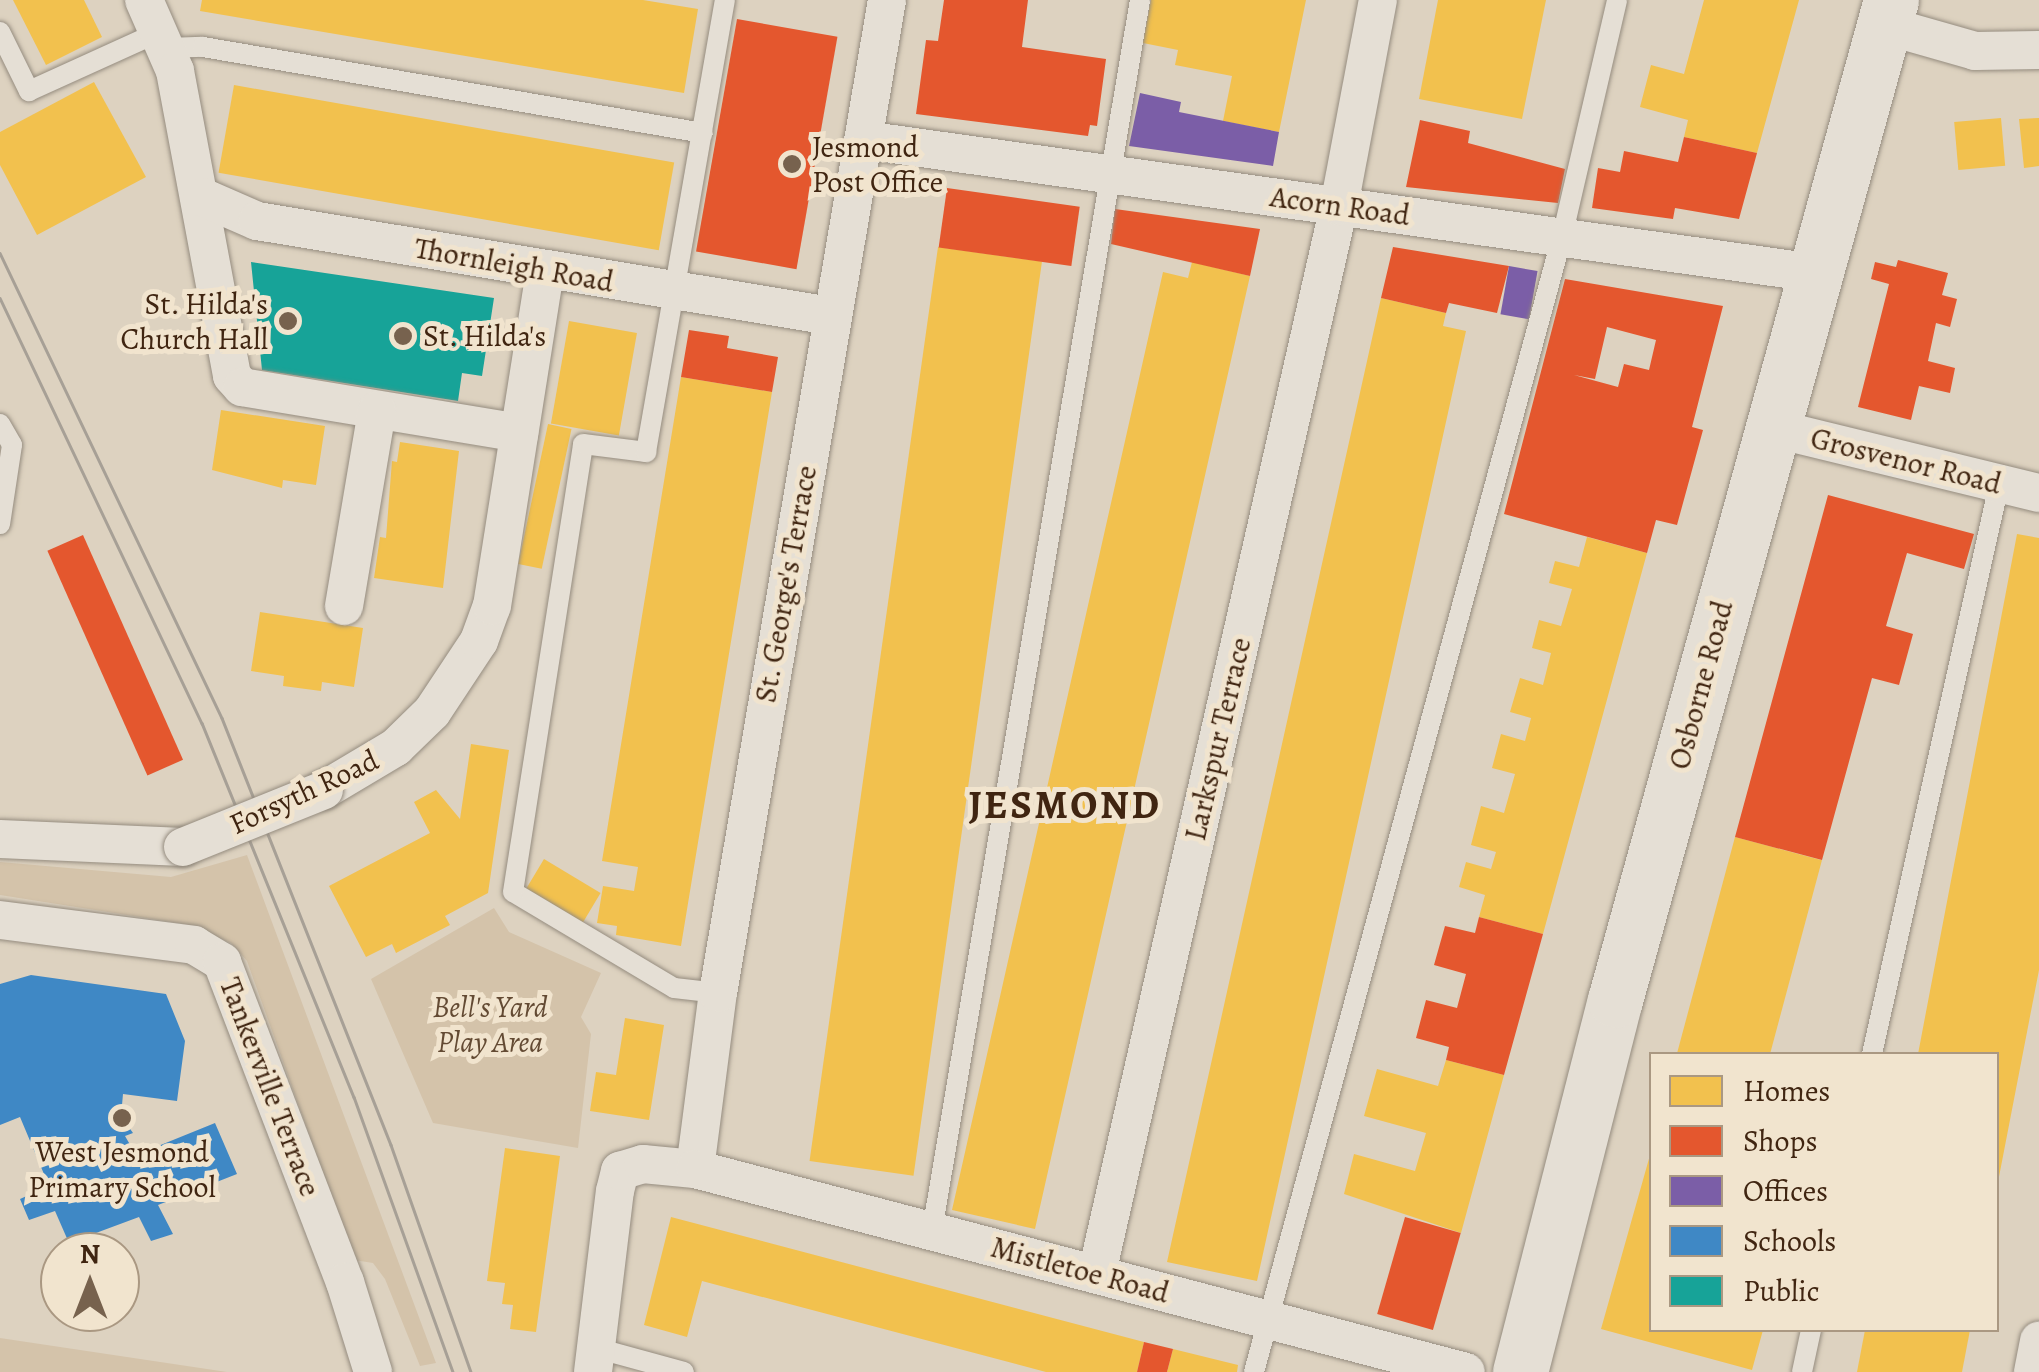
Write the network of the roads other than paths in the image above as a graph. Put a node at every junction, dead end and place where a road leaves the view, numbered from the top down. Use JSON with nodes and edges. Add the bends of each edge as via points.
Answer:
{"nodes":[{"id":1,"x":724,"y":0,"type":"edge"},
{"id":2,"x":885,"y":0,"type":"edge"},
{"id":3,"x":1140,"y":0,"type":"edge"},
{"id":4,"x":1378,"y":0,"type":"edge"},
{"id":5,"x":1617,"y":0,"type":"edge"},
{"id":6,"x":1888,"y":13,"type":"edge"},
{"id":7,"x":157,"y":27,"type":"edge"},
{"id":8,"x":0,"y":32,"type":"edge"},
{"id":9,"x":2039,"y":50,"type":"edge"},
{"id":10,"x":703,"y":133,"type":"junction"},
{"id":11,"x":864,"y":140,"type":"junction"},
{"id":12,"x":1108,"y":174,"type":"junction"},
{"id":13,"x":202,"y":197,"type":"junction"},
{"id":14,"x":1339,"y":206,"type":"junction"},
{"id":15,"x":1562,"y":237,"type":"junction"},
{"id":16,"x":545,"y":270,"type":"junction"},
{"id":17,"x":1815,"y":273,"type":"junction"},
{"id":18,"x":677,"y":292,"type":"junction"},
{"id":19,"x":831,"y":316,"type":"junction"},
{"id":20,"x":377,"y":411,"type":"junction"},
{"id":21,"x":0,"y":424,"type":"edge"},
{"id":22,"x":1772,"y":428,"type":"junction"},
{"id":23,"x":519,"y":434,"type":"junction"},
{"id":24,"x":1999,"y":485,"type":"junction"},
{"id":25,"x":2039,"y":493,"type":"edge"},
{"id":26,"x":0,"y":524,"type":"edge"},
{"id":27,"x":344,"y":606,"type":"dead end"},
{"id":28,"x":0,"y":839,"type":"edge"},
{"id":29,"x":0,"y":920,"type":"edge"},
{"id":30,"x":718,"y":994,"type":"junction"},
{"id":31,"x":1872,"y":1052,"type":"edge"},
{"id":32,"x":695,"y":1168,"type":"junction"},
{"id":33,"x":932,"y":1231,"type":"junction"},
{"id":34,"x":1097,"y":1273,"type":"junction"},
{"id":35,"x":1268,"y":1322,"type":"junction"},
{"id":36,"x":1811,"y":1332,"type":"edge"},
{"id":37,"x":2039,"y":1342,"type":"edge"},
{"id":38,"x":594,"y":1360,"type":"edge"},
{"id":39,"x":373,"y":1372,"type":"edge"},
{"id":40,"x":684,"y":1372,"type":"edge"},
{"id":41,"x":1254,"y":1372,"type":"edge"},
{"id":42,"x":1466,"y":1372,"type":"edge"},
{"id":43,"x":1520,"y":1372,"type":"edge"},
{"id":44,"x":1802,"y":1372,"type":"edge"},
{"id":45,"x":2033,"y":1372,"type":"edge"}],
"edges":[{"from":1,"to":10,"type":"lane"},
{"from":2,"to":11,"type":"street","name":"St. George's Terrace"},
{"from":3,"to":12,"type":"lane"},
{"from":4,"to":14,"type":"street","name":"Larkspur Terrace"},
{"from":5,"to":15,"type":"lane"},
{"from":6,"to":9,"type":"street","via":[[1975,52]]},
{"from":6,"to":17,"type":"main road","name":"Osborne Road"},
{"from":7,"to":8,"type":"lane","via":[[29,91]]},
{"from":7,"to":10,"type":"lane","via":[[203,47]]},
{"from":7,"to":13,"type":"street"},
{"from":10,"to":18,"type":"lane"},
{"from":11,"to":12,"type":"street","name":"Acorn Road"},
{"from":11,"to":19,"type":"street","name":"St. George's Terrace"},
{"from":12,"to":14,"type":"street","name":"Acorn Road"},
{"from":12,"to":33,"type":"lane"},
{"from":13,"to":16,"type":"street","name":"Thornleigh Road","via":[[257,221]]},
{"from":13,"to":20,"type":"street","via":[[232,376],[242,387]]},
{"from":14,"to":15,"type":"street","name":"Acorn Road"},
{"from":14,"to":34,"type":"street","name":"Larkspur Terrace"},
{"from":15,"to":17,"type":"street","name":"Acorn Road"},
{"from":15,"to":35,"type":"lane"},
{"from":16,"to":18,"type":"street","name":"Thornleigh Road"},
{"from":16,"to":23,"type":"street","name":"Forsyth Road"},
{"from":17,"to":22,"type":"main road","name":"Osborne Road"},
{"from":18,"to":19,"type":"street","name":"Thornleigh Road"},
{"from":18,"to":30,"type":"lane","via":[[646,452],[583,444],[514,892],[674,988]]},
{"from":19,"to":30,"type":"street","name":"St. George's Terrace"},
{"from":20,"to":23,"type":"street"},
{"from":20,"to":27,"type":"street"},
{"from":21,"to":26,"type":"lane","via":[[12,445]]},
{"from":22,"to":24,"type":"street","name":"Grosvenor Road"},
{"from":22,"to":43,"type":"main road","name":"Osborne Road"},
{"from":23,"to":28,"type":"street","name":"Forsyth Road","bridge":true,"via":[[492,606],[479,641],[432,712],[396,748],[324,790],[182,847]]},
{"from":24,"to":25,"type":"street","name":"Grosvenor Road"},
{"from":24,"to":31,"type":"lane"},
{"from":29,"to":39,"type":"street","name":"Tankerville Terrace","via":[[194,945],[222,962]]},
{"from":30,"to":32,"type":"street","name":"St. George's Terrace"},
{"from":32,"to":33,"type":"street","name":"Mistletoe Road"},
{"from":32,"to":38,"type":"street","name":"Mistletoe Road","via":[[643,1164],[620,1171]]},
{"from":33,"to":34,"type":"street","name":"Mistletoe Road"},
{"from":34,"to":35,"type":"street","name":"Mistletoe Road"},
{"from":35,"to":41,"type":"lane"},
{"from":35,"to":42,"type":"street","name":"Mistletoe Road"},
{"from":36,"to":44,"type":"lane"},
{"from":37,"to":45,"type":"street"},
{"from":38,"to":40,"type":"lane"}]}
